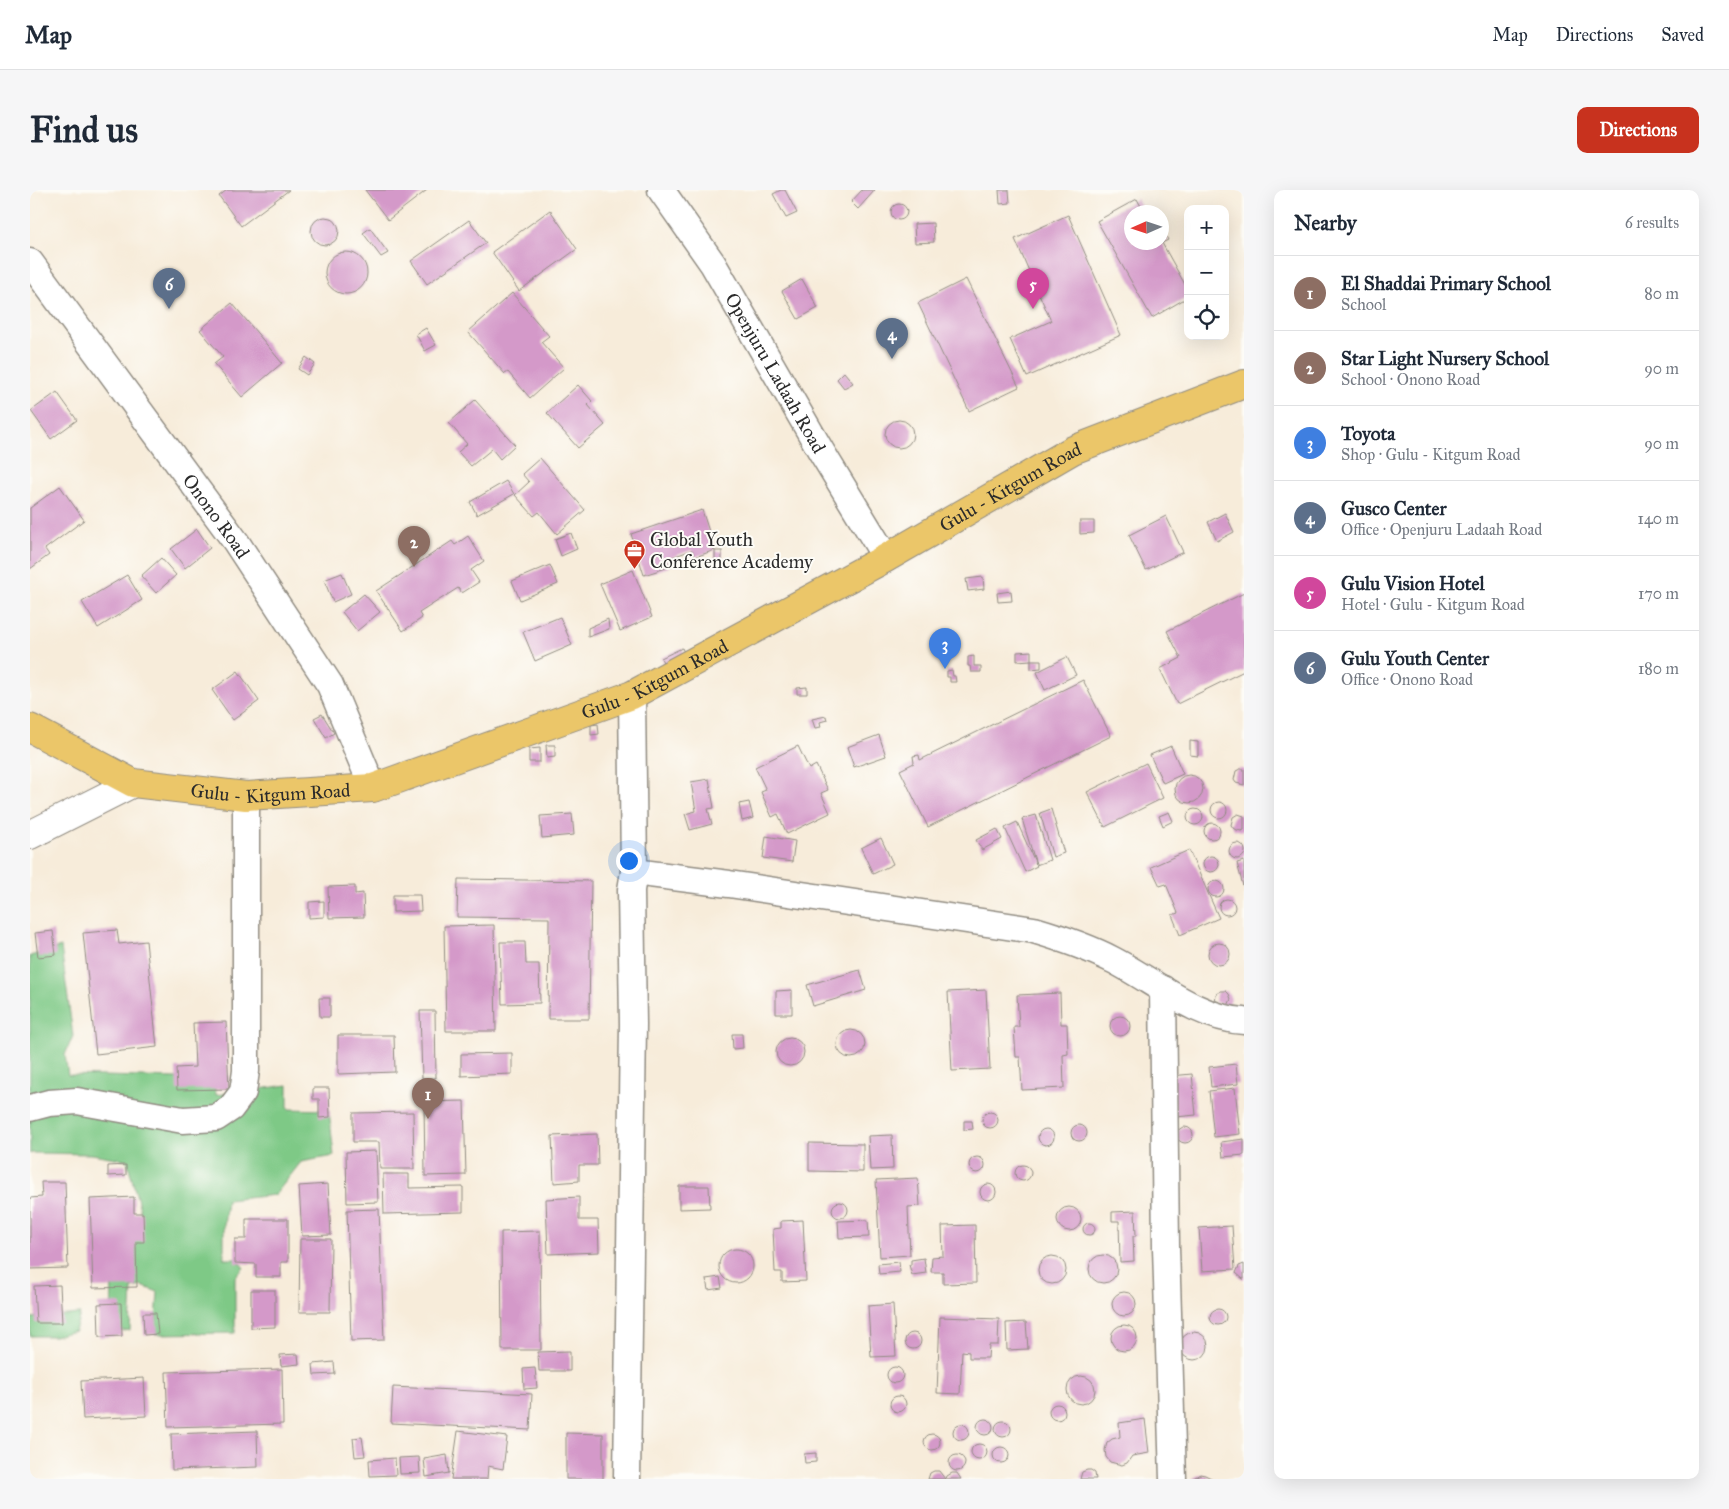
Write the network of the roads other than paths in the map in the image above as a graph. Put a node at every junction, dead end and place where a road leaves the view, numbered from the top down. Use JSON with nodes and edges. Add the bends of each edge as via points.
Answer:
{"nodes":[{"id":1,"x":661,"y":190,"type":"edge"},
{"id":2,"x":30,"y":262,"type":"edge"},
{"id":3,"x":1244,"y":384,"type":"edge"},
{"id":4,"x":886,"y":558,"type":"junction"},
{"id":5,"x":632,"y":695,"type":"junction"},
{"id":6,"x":30,"y":728,"type":"edge"},
{"id":7,"x":133,"y":783,"type":"junction"},
{"id":8,"x":373,"y":788,"type":"junction"},
{"id":9,"x":246,"y":796,"type":"junction"},
{"id":10,"x":30,"y":835,"type":"edge"},
{"id":11,"x":634,"y":872,"type":"junction"},
{"id":12,"x":1163,"y":988,"type":"junction"},
{"id":13,"x":1244,"y":1021,"type":"edge"},
{"id":14,"x":30,"y":1108,"type":"edge"},
{"id":15,"x":628,"y":1479,"type":"edge"},
{"id":16,"x":1173,"y":1479,"type":"edge"}],
"edges":[{"from":1,"to":4,"type":"street","name":"Openjuru Ladaah Road","via":[[713,264]]},
{"from":2,"to":8,"type":"street","name":"Onono Road","via":[[236,542],[330,685]]},
{"from":3,"to":4,"type":"main road","name":"Gulu - Kitgum Road","via":[[1073,450]]},
{"from":4,"to":5,"type":"main road","name":"Gulu - Kitgum Road"},
{"from":5,"to":8,"type":"main road","name":"Gulu - Kitgum Road"},
{"from":5,"to":11,"type":"street"},
{"from":6,"to":7,"type":"main road","name":"Gulu - Kitgum Road"},
{"from":7,"to":9,"type":"main road","name":"Gulu - Kitgum Road"},
{"from":7,"to":10,"type":"street"},
{"from":8,"to":9,"type":"main road","name":"Gulu - Kitgum Road"},
{"from":9,"to":14,"type":"street","via":[[246,1071],[243,1092],[231,1108],[216,1118],[183,1120],[77,1101]]},
{"from":11,"to":12,"type":"street","via":[[1034,930],[1070,940]]},
{"from":11,"to":15,"type":"street","via":[[631,890],[634,1024]]},
{"from":12,"to":13,"type":"street","via":[[1193,1006],[1227,1020]]},
{"from":12,"to":16,"type":"street"}]}
